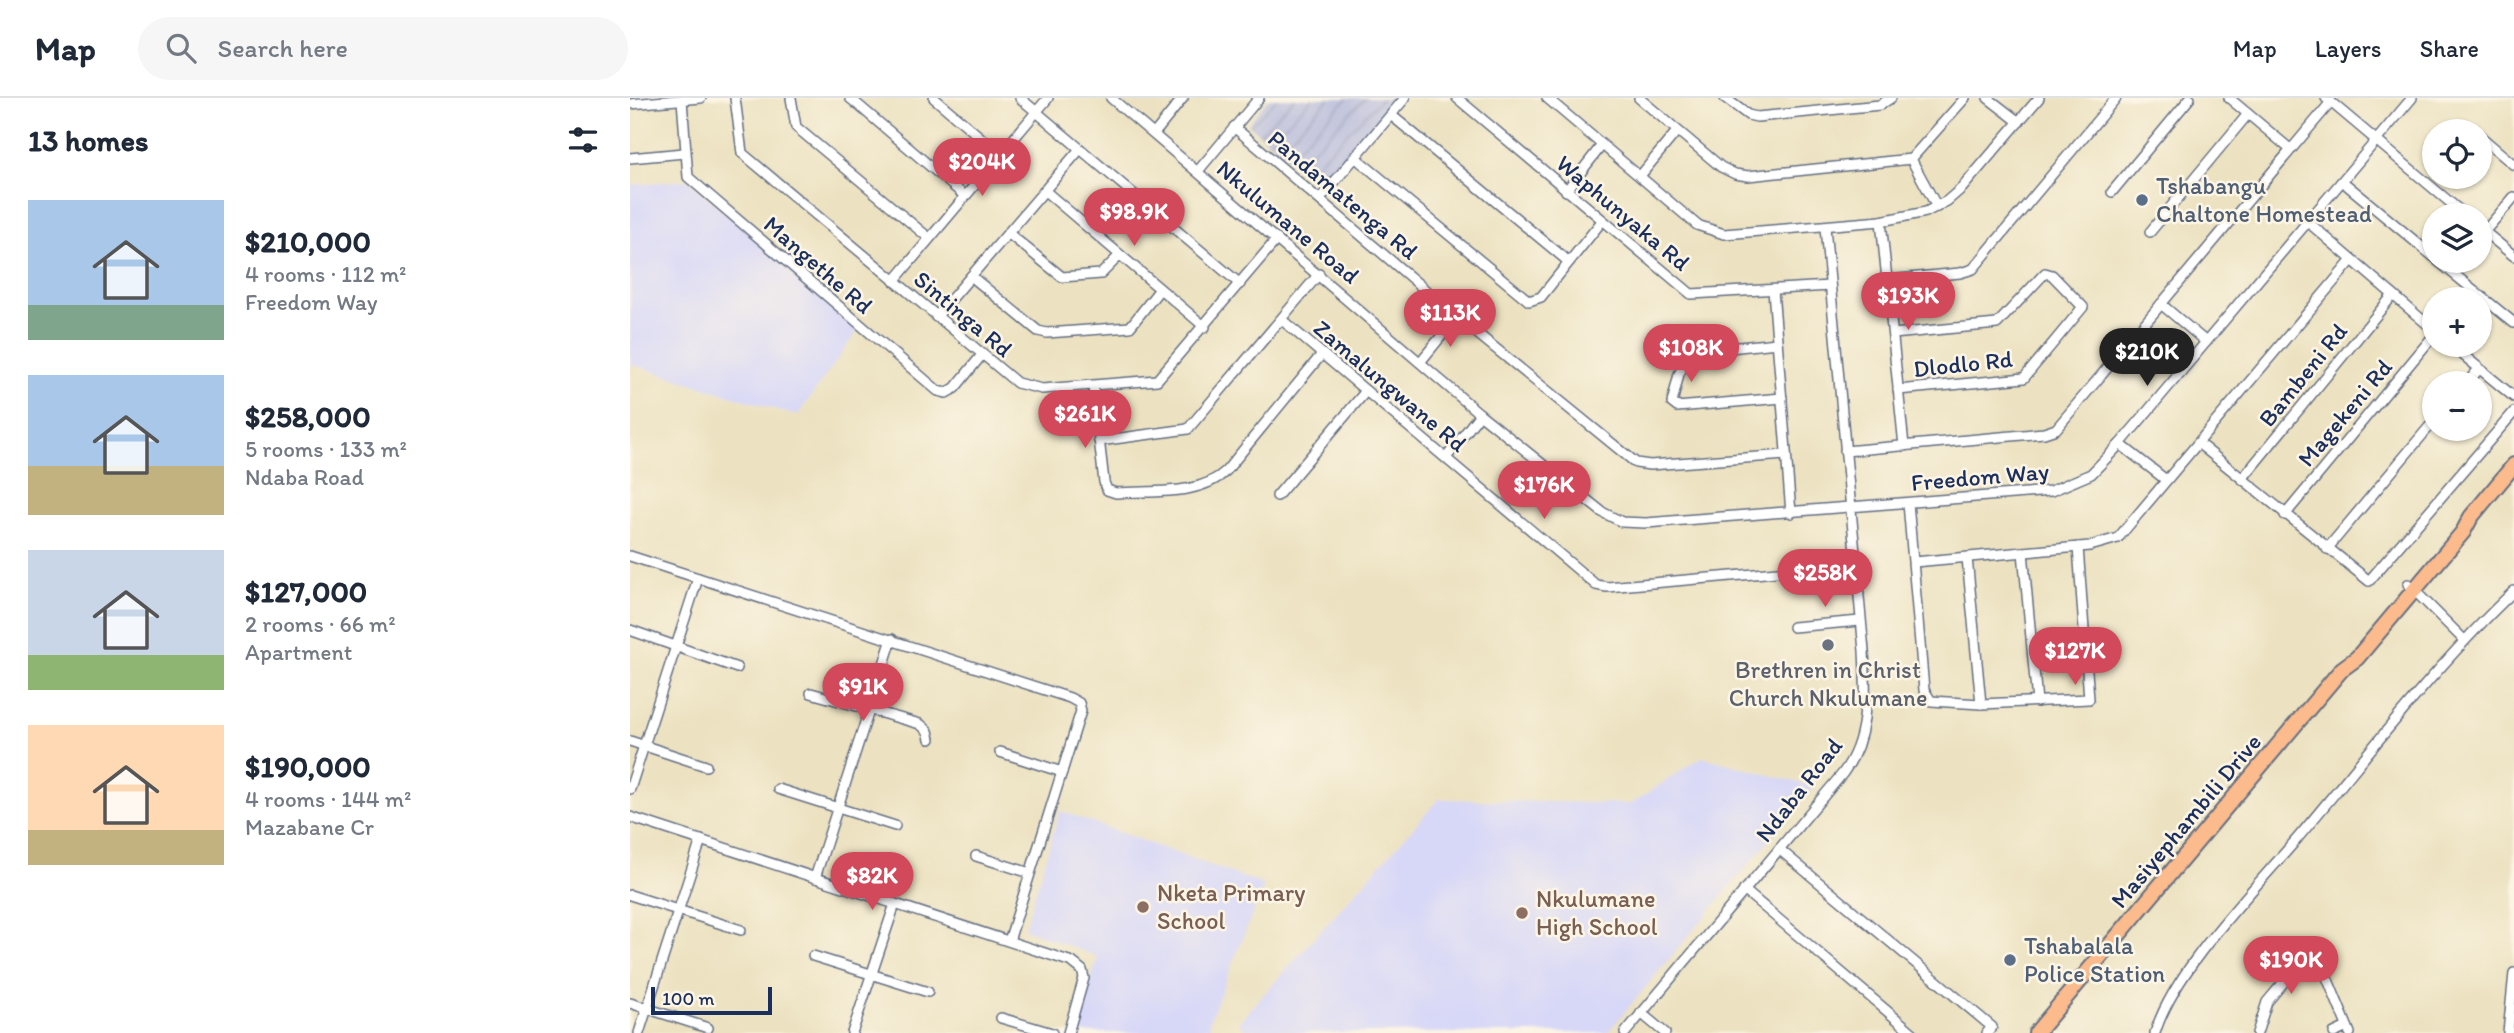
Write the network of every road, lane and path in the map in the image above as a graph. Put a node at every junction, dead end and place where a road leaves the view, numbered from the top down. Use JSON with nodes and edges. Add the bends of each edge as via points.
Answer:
{"nodes":[{"id":1,"x":701,"y":98,"type":"edge"},
{"id":2,"x":735,"y":98,"type":"edge"},
{"id":3,"x":791,"y":98,"type":"edge"},
{"id":4,"x":850,"y":98,"type":"edge"},
{"id":5,"x":934,"y":98,"type":"edge"},
{"id":6,"x":1020,"y":98,"type":"edge"},
{"id":7,"x":1048,"y":98,"type":"edge"},
{"id":8,"x":1111,"y":98,"type":"edge"},
{"id":9,"x":1183,"y":98,"type":"edge"},
{"id":10,"x":1259,"y":98,"type":"edge"},
{"id":11,"x":1405,"y":98,"type":"edge"},
{"id":12,"x":1457,"y":98,"type":"edge"},
{"id":13,"x":1547,"y":98,"type":"edge"},
{"id":14,"x":1726,"y":98,"type":"edge"},
{"id":15,"x":1891,"y":98,"type":"edge"},
{"id":16,"x":1965,"y":98,"type":"edge"},
{"id":17,"x":1989,"y":98,"type":"edge"},
{"id":18,"x":2039,"y":98,"type":"edge"},
{"id":19,"x":2116,"y":98,"type":"edge"},
{"id":20,"x":2190,"y":98,"type":"edge"},
{"id":21,"x":2229,"y":98,"type":"edge"},
{"id":22,"x":2412,"y":98,"type":"edge"},
{"id":23,"x":1642,"y":99,"type":"edge"},
{"id":24,"x":682,"y":100,"type":"junction"},
{"id":25,"x":2328,"y":100,"type":"edge"},
{"id":26,"x":630,"y":104,"type":"edge"},
{"id":27,"x":1037,"y":112,"type":"junction"},
{"id":28,"x":2248,"y":114,"type":"junction"},
{"id":29,"x":1391,"y":115,"type":"junction"},
{"id":30,"x":2019,"y":122,"type":"junction"},
{"id":31,"x":1234,"y":127,"type":"junction"},
{"id":32,"x":1677,"y":131,"type":"junction"},
{"id":33,"x":1154,"y":134,"type":"junction"},
{"id":34,"x":2376,"y":141,"type":"junction"},
{"id":35,"x":1602,"y":145,"type":"junction"},
{"id":36,"x":2492,"y":146,"type":"edge"},
{"id":37,"x":1080,"y":149,"type":"junction"},
{"id":38,"x":2290,"y":149,"type":"junction"},
{"id":39,"x":684,"y":153,"type":"junction"},
{"id":40,"x":1000,"y":154,"type":"junction"},
{"id":41,"x":630,"y":158,"type":"edge"},
{"id":42,"x":1356,"y":158,"type":"junction"},
{"id":43,"x":1911,"y":159,"type":"junction"},
{"id":44,"x":2514,"y":165,"type":"edge"},
{"id":45,"x":1198,"y":171,"type":"junction"},
{"id":46,"x":1640,"y":176,"type":"junction"},
{"id":47,"x":2342,"y":181,"type":"junction"},
{"id":48,"x":1045,"y":191,"type":"junction"},
{"id":49,"x":1566,"y":191,"type":"junction"},
{"id":50,"x":2112,"y":192,"type":"dead end"},
{"id":51,"x":964,"y":196,"type":"junction"},
{"id":52,"x":2514,"y":197,"type":"edge"},
{"id":53,"x":1320,"y":199,"type":"junction"},
{"id":54,"x":2451,"y":203,"type":"edge"},
{"id":55,"x":1937,"y":207,"type":"junction"},
{"id":56,"x":2492,"y":220,"type":"edge"},
{"id":57,"x":1602,"y":221,"type":"junction"},
{"id":58,"x":1881,"y":221,"type":"junction"},
{"id":59,"x":2308,"y":222,"type":"junction"},
{"id":60,"x":1825,"y":227,"type":"junction"},
{"id":61,"x":2150,"y":232,"type":"dead end"},
{"id":62,"x":1008,"y":233,"type":"junction"},
{"id":63,"x":929,"y":237,"type":"junction"},
{"id":64,"x":2492,"y":238,"type":"edge"},
{"id":65,"x":1277,"y":239,"type":"junction"},
{"id":66,"x":2422,"y":247,"type":"edge"},
{"id":67,"x":1120,"y":255,"type":"junction"},
{"id":68,"x":2514,"y":256,"type":"edge"},
{"id":69,"x":2352,"y":260,"type":"junction"},
{"id":70,"x":1569,"y":262,"type":"junction"},
{"id":71,"x":2453,"y":273,"type":"edge"},
{"id":72,"x":1319,"y":274,"type":"junction"},
{"id":73,"x":971,"y":276,"type":"junction"},
{"id":74,"x":1887,"y":280,"type":"junction"},
{"id":75,"x":894,"y":281,"type":"junction"},
{"id":76,"x":1240,"y":284,"type":"junction"},
{"id":77,"x":1830,"y":286,"type":"junction"},
{"id":78,"x":1160,"y":289,"type":"junction"},
{"id":79,"x":1773,"y":290,"type":"junction"},
{"id":80,"x":2393,"y":295,"type":"junction"},
{"id":81,"x":2161,"y":304,"type":"junction"},
{"id":82,"x":936,"y":317,"type":"junction"},
{"id":83,"x":1457,"y":317,"type":"junction"},
{"id":84,"x":1282,"y":320,"type":"junction"},
{"id":85,"x":2422,"y":322,"type":"edge"},
{"id":86,"x":2514,"y":323,"type":"edge"},
{"id":87,"x":1205,"y":327,"type":"junction"},
{"id":88,"x":1893,"y":334,"type":"junction"},
{"id":89,"x":2206,"y":342,"type":"junction"},
{"id":90,"x":1777,"y":343,"type":"junction"},
{"id":91,"x":2422,"y":348,"type":"edge"},
{"id":92,"x":1322,"y":354,"type":"junction"},
{"id":93,"x":981,"y":356,"type":"junction"},
{"id":94,"x":2465,"y":357,"type":"edge"},
{"id":95,"x":1420,"y":361,"type":"junction"},
{"id":96,"x":2479,"y":369,"type":"joint"},
{"id":97,"x":1093,"y":386,"type":"junction"},
{"id":98,"x":1366,"y":390,"type":"junction"},
{"id":99,"x":1898,"y":390,"type":"junction"},
{"id":100,"x":2514,"y":397,"type":"edge"},
{"id":101,"x":1782,"y":398,"type":"junction"},
{"id":102,"x":2514,"y":412,"type":"edge"},
{"id":103,"x":1480,"y":414,"type":"junction"},
{"id":104,"x":2422,"y":435,"type":"edge"},
{"id":105,"x":1099,"y":441,"type":"junction"},
{"id":106,"x":2198,"y":443,"type":"junction"},
{"id":107,"x":2120,"y":444,"type":"junction"},
{"id":108,"x":1904,"y":446,"type":"junction"},
{"id":109,"x":1845,"y":451,"type":"junction"},
{"id":110,"x":1786,"y":454,"type":"junction"},
{"id":111,"x":1446,"y":458,"type":"junction"},
{"id":112,"x":2514,"y":465,"type":"edge"},
{"id":113,"x":2242,"y":479,"type":"junction"},
{"id":114,"x":2166,"y":480,"type":"junction"},
{"id":115,"x":1278,"y":496,"type":"dead end"},
{"id":116,"x":1908,"y":503,"type":"junction"},
{"id":117,"x":1850,"y":508,"type":"junction"},
{"id":118,"x":1791,"y":513,"type":"junction"},
{"id":119,"x":2285,"y":515,"type":"junction"},
{"id":120,"x":2078,"y":547,"type":"junction"},
{"id":121,"x":2326,"y":549,"type":"junction"},
{"id":122,"x":2023,"y":552,"type":"junction"},
{"id":123,"x":630,"y":556,"type":"edge"},
{"id":124,"x":1967,"y":558,"type":"junction"},
{"id":125,"x":1914,"y":562,"type":"junction"},
{"id":126,"x":1855,"y":565,"type":"junction"},
{"id":127,"x":698,"y":578,"type":"junction"},
{"id":128,"x":2411,"y":587,"type":"junction"},
{"id":129,"x":2514,"y":591,"type":"edge"},
{"id":130,"x":1860,"y":621,"type":"junction"},
{"id":131,"x":1793,"y":627,"type":"dead end"},
{"id":132,"x":630,"y":630,"type":"edge"},
{"id":133,"x":892,"y":639,"type":"junction"},
{"id":134,"x":2465,"y":640,"type":"junction"},
{"id":135,"x":676,"y":646,"type":"junction"},
{"id":136,"x":737,"y":668,"type":"dead end"},
{"id":137,"x":811,"y":693,"type":"dead end"},
{"id":138,"x":2037,"y":702,"type":"junction"},
{"id":139,"x":1981,"y":704,"type":"junction"},
{"id":140,"x":869,"y":709,"type":"junction"},
{"id":141,"x":930,"y":739,"type":"dead end"},
{"id":142,"x":630,"y":741,"type":"edge"},
{"id":143,"x":644,"y":746,"type":"junction"},
{"id":144,"x":1000,"y":752,"type":"dead end"},
{"id":145,"x":706,"y":766,"type":"dead end"},
{"id":146,"x":1062,"y":772,"type":"junction"},
{"id":147,"x":630,"y":789,"type":"edge"},
{"id":148,"x":778,"y":789,"type":"dead end"},
{"id":149,"x":837,"y":809,"type":"junction"},
{"id":150,"x":630,"y":817,"type":"edge"},
{"id":151,"x":895,"y":827,"type":"dead end"},
{"id":152,"x":701,"y":840,"type":"junction"},
{"id":153,"x":1779,"y":849,"type":"junction"},
{"id":154,"x":976,"y":856,"type":"dead end"},
{"id":155,"x":1030,"y":873,"type":"junction"},
{"id":156,"x":815,"y":877,"type":"junction"},
{"id":157,"x":1744,"y":890,"type":"junction"},
{"id":158,"x":630,"y":895,"type":"edge"},
{"id":159,"x":895,"y":904,"type":"junction"},
{"id":160,"x":678,"y":910,"type":"junction"},
{"id":161,"x":741,"y":930,"type":"dead end"},
{"id":162,"x":1009,"y":941,"type":"junction"},
{"id":163,"x":813,"y":956,"type":"dead end"},
{"id":164,"x":871,"y":973,"type":"junction"},
{"id":165,"x":2514,"y":973,"type":"edge"},
{"id":166,"x":928,"y":992,"type":"dead end"},
{"id":167,"x":630,"y":1003,"type":"edge"},
{"id":168,"x":647,"y":1008,"type":"junction"},
{"id":169,"x":1642,"y":1013,"type":"junction"},
{"id":170,"x":1001,"y":1018,"type":"dead end"},
{"id":171,"x":708,"y":1028,"type":"dead end"},
{"id":172,"x":2349,"y":1030,"type":"edge"},
{"id":173,"x":1992,"y":1031,"type":"edge"},
{"id":174,"x":639,"y":1033,"type":"edge"},
{"id":175,"x":852,"y":1033,"type":"edge"},
{"id":176,"x":1052,"y":1033,"type":"edge"},
{"id":177,"x":1068,"y":1033,"type":"edge"},
{"id":178,"x":1625,"y":1033,"type":"edge"},
{"id":179,"x":1665,"y":1033,"type":"edge"},
{"id":180,"x":1913,"y":1033,"type":"edge"},
{"id":181,"x":2036,"y":1033,"type":"edge"},
{"id":182,"x":2155,"y":1033,"type":"edge"},
{"id":183,"x":2257,"y":1033,"type":"edge"},
{"id":184,"x":2334,"y":1033,"type":"edge"},
{"id":185,"x":2508,"y":1033,"type":"edge"}],
"edges":[{"from":1,"to":24,"type":"street"},
{"from":2,"to":75,"type":"street","name":"Sintinga Rd","via":[[742,153]]},
{"from":3,"to":63,"type":"street","via":[[796,127]]},
{"from":4,"to":51,"type":"street"},
{"from":5,"to":40,"type":"street"},
{"from":6,"to":27,"type":"street"},
{"from":7,"to":27,"type":"street"},
{"from":8,"to":33,"type":"street","name":"Nkulumane Road"},
{"from":9,"to":33,"type":"street"},
{"from":10,"to":31,"type":"street"},
{"from":11,"to":29,"type":"street"},
{"from":12,"to":49,"type":"street","name":"Waphunyaka Rd"},
{"from":13,"to":35,"type":"street"},
{"from":14,"to":15,"type":"street","via":[[1756,117],[1880,105]]},
{"from":16,"to":43,"type":"street"},
{"from":17,"to":30,"type":"street"},
{"from":18,"to":30,"type":"street"},
{"from":19,"to":74,"type":"street","via":[[1973,268]]},
{"from":20,"to":50,"type":"street"},
{"from":21,"to":28,"type":"street"},
{"from":22,"to":34,"type":"street","name":"Freedom Way"},
{"from":23,"to":32,"type":"street"},
{"from":24,"to":26,"type":"street"},
{"from":24,"to":39,"type":"street","name":"Mangethe Rd"},
{"from":25,"to":34,"type":"street"},
{"from":25,"to":38,"type":"street"},
{"from":27,"to":37,"type":"street"},
{"from":27,"to":40,"type":"street"},
{"from":28,"to":38,"type":"street"},
{"from":28,"to":61,"type":"street"},
{"from":29,"to":42,"type":"street"},
{"from":29,"to":70,"type":"street"},
{"from":30,"to":55,"type":"street","via":[[1962,188]]},
{"from":31,"to":45,"type":"street"},
{"from":31,"to":53,"type":"street","name":"Pandamatenga Rd"},
{"from":32,"to":43,"type":"street","via":[[1721,167],[1742,175]]},
{"from":32,"to":46,"type":"street"},
{"from":33,"to":45,"type":"street","name":"Nkulumane Road"},
{"from":34,"to":47,"type":"street","name":"Freedom Way"},
{"from":34,"to":54,"type":"street"},
{"from":35,"to":46,"type":"street"},
{"from":35,"to":49,"type":"street"},
{"from":36,"to":44,"type":"street"},
{"from":37,"to":48,"type":"street"},
{"from":37,"to":76,"type":"street"},
{"from":38,"to":81,"type":"street"},
{"from":39,"to":41,"type":"street"},
{"from":39,"to":93,"type":"street","name":"Mangethe Rd","via":[[691,181],[938,391],[951,391]]},
{"from":40,"to":51,"type":"street"},
{"from":42,"to":53,"type":"street"},
{"from":42,"to":70,"type":"street","via":[[1525,299],[1541,297]]},
{"from":43,"to":55,"type":"street"},
{"from":45,"to":65,"type":"street","name":"Nkulumane Road"},
{"from":46,"to":60,"type":"street","via":[[1710,232]]},
{"from":47,"to":59,"type":"street","name":"Freedom Way"},
{"from":47,"to":66,"type":"street"},
{"from":48,"to":62,"type":"street"},
{"from":48,"to":67,"type":"street"},
{"from":49,"to":57,"type":"street","name":"Waphunyaka Rd"},
{"from":51,"to":63,"type":"street"},
{"from":52,"to":56,"type":"street"},
{"from":53,"to":83,"type":"street","name":"Pandamatenga Rd"},
{"from":55,"to":58,"type":"street"},
{"from":57,"to":70,"type":"street"},
{"from":57,"to":79,"type":"street","name":"Waphunyaka Rd","via":[[1691,293]]},
{"from":58,"to":60,"type":"street"},
{"from":58,"to":74,"type":"street"},
{"from":59,"to":69,"type":"street"},
{"from":59,"to":89,"type":"street","name":"Freedom Way"},
{"from":60,"to":77,"type":"street","name":"Ndaba Road"},
{"from":62,"to":67,"type":"street","via":[[1062,277],[1101,274]]},
{"from":62,"to":73,"type":"street"},
{"from":63,"to":75,"type":"street"},
{"from":64,"to":68,"type":"street"},
{"from":65,"to":72,"type":"street","name":"Nkulumane Road"},
{"from":65,"to":76,"type":"street","name":"Sintinga Rd"},
{"from":67,"to":78,"type":"street"},
{"from":69,"to":80,"type":"street"},
{"from":69,"to":106,"type":"street"},
{"from":71,"to":86,"type":"street"},
{"from":72,"to":84,"type":"street"},
{"from":72,"to":95,"type":"street","name":"Nkulumane Road"},
{"from":73,"to":78,"type":"street","via":[[1047,334],[1130,327]]},
{"from":73,"to":82,"type":"street"},
{"from":74,"to":88,"type":"street"},
{"from":75,"to":82,"type":"street","name":"Sintinga Rd"},
{"from":76,"to":87,"type":"street","name":"Sintinga Rd"},
{"from":77,"to":79,"type":"street","name":"Waphunyaka Rd"},
{"from":77,"to":109,"type":"street","name":"Ndaba Road"},
{"from":78,"to":87,"type":"street"},
{"from":79,"to":90,"type":"street"},
{"from":80,"to":85,"type":"street"},
{"from":80,"to":113,"type":"street","name":"Bambeni Rd"},
{"from":81,"to":89,"type":"street"},
{"from":81,"to":108,"type":"street","via":[[2056,429]]},
{"from":82,"to":93,"type":"street","name":"Sintinga Rd"},
{"from":83,"to":95,"type":"street"},
{"from":83,"to":110,"type":"street","name":"Pandamatenga Rd","via":[[1636,463]]},
{"from":84,"to":92,"type":"street","name":"Zamalungwane Rd"},
{"from":84,"to":105,"type":"street","via":[[1188,429]]},
{"from":87,"to":97,"type":"street","name":"Sintinga Rd","via":[[1157,380]]},
{"from":88,"to":99,"type":"street"},
{"from":88,"to":99,"type":"street","name":"Dlodlo Rd","via":[[1997,324],[2045,273],[2083,307],[2024,377]]},
{"from":89,"to":107,"type":"street","name":"Freedom Way"},
{"from":90,"to":101,"type":"street"},
{"from":90,"to":101,"type":"street","via":[[1692,352],[1679,374],[1672,404]]},
{"from":91,"to":119,"type":"street","name":"Magekeni Rd"},
{"from":92,"to":98,"type":"street","name":"Zamalungwane Rd"},
{"from":92,"to":105,"type":"street","via":[[1234,461],[1207,485],[1111,492],[1104,482]]},
{"from":93,"to":97,"type":"street","name":"Sintinga Rd","via":[[1025,387]]},
{"from":94,"to":96,"type":"street"},
{"from":95,"to":103,"type":"street","name":"Nkulumane Road"},
{"from":96,"to":100,"type":"street"},
{"from":97,"to":105,"type":"street"},
{"from":98,"to":111,"type":"street","name":"Zamalungwane Rd"},
{"from":98,"to":115,"type":"street"},
{"from":99,"to":108,"type":"street"},
{"from":101,"to":110,"type":"street"},
{"from":102,"to":121,"type":"street","via":[[2371,580]]},
{"from":103,"to":111,"type":"street"},
{"from":103,"to":118,"type":"street","name":"Nkulumane Road","via":[[1612,518],[1646,523]]},
{"from":104,"to":121,"type":"street"},
{"from":106,"to":113,"type":"street"},
{"from":106,"to":114,"type":"street"},
{"from":107,"to":114,"type":"street"},
{"from":107,"to":116,"type":"street","name":"Freedom Way","via":[[2091,474],[2062,488]]},
{"from":108,"to":109,"type":"street"},
{"from":109,"to":117,"type":"street","name":"Ndaba Road"},
{"from":110,"to":118,"type":"street"},
{"from":111,"to":126,"type":"street","name":"Zamalungwane Rd","via":[[1601,587]]},
{"from":112,"to":128,"type":"main road","name":"Masiyephambili Drive","via":[[2471,517],[2457,526]]},
{"from":113,"to":119,"type":"street"},
{"from":114,"to":120,"type":"street","via":[[2118,538]]},
{"from":116,"to":117,"type":"street","name":"Freedom Way"},
{"from":116,"to":125,"type":"street"},
{"from":117,"to":118,"type":"street","name":"Nkulumane Road"},
{"from":117,"to":126,"type":"street","name":"Ndaba Road"},
{"from":119,"to":121,"type":"street"},
{"from":120,"to":122,"type":"street"},
{"from":120,"to":138,"type":"street","via":[[2090,696],[2086,701]]},
{"from":122,"to":124,"type":"street"},
{"from":122,"to":138,"type":"street"},
{"from":123,"to":127,"type":"street"},
{"from":124,"to":125,"type":"street"},
{"from":124,"to":139,"type":"street"},
{"from":125,"to":139,"type":"street","via":[[1926,695],[1935,702]]},
{"from":126,"to":130,"type":"street","name":"Ndaba Road"},
{"from":127,"to":133,"type":"street"},
{"from":127,"to":135,"type":"street"},
{"from":128,"to":134,"type":"street"},
{"from":128,"to":181,"type":"main road","name":"Masiyephambili Drive","via":[[2350,653],[2342,669]]},
{"from":129,"to":134,"type":"street"},
{"from":130,"to":131,"type":"street"},
{"from":130,"to":153,"type":"street","name":"Ndaba Road","via":[[1865,702],[1861,739],[1843,773]]},
{"from":132,"to":135,"type":"street"},
{"from":133,"to":140,"type":"street"},
{"from":133,"to":146,"type":"street","via":[[1076,700],[1081,711]]},
{"from":134,"to":182,"type":"street","via":[[2173,989]]},
{"from":135,"to":136,"type":"street"},
{"from":135,"to":143,"type":"street"},
{"from":137,"to":140,"type":"street"},
{"from":138,"to":139,"type":"street"},
{"from":140,"to":141,"type":"street","via":[[920,724]]},
{"from":140,"to":149,"type":"street"},
{"from":142,"to":143,"type":"street"},
{"from":143,"to":145,"type":"street"},
{"from":143,"to":147,"type":"street"},
{"from":144,"to":146,"type":"street"},
{"from":146,"to":155,"type":"street"},
{"from":148,"to":149,"type":"street"},
{"from":149,"to":151,"type":"street"},
{"from":149,"to":156,"type":"street"},
{"from":150,"to":152,"type":"street"},
{"from":152,"to":156,"type":"street"},
{"from":152,"to":160,"type":"street"},
{"from":153,"to":157,"type":"street","name":"Ndaba Road"},
{"from":153,"to":173,"type":"street"},
{"from":154,"to":155,"type":"street"},
{"from":155,"to":162,"type":"street"},
{"from":156,"to":159,"type":"street"},
{"from":157,"to":169,"type":"street","name":"Ndaba Road"},
{"from":157,"to":180,"type":"street"},
{"from":158,"to":160,"type":"street"},
{"from":159,"to":162,"type":"street"},
{"from":159,"to":164,"type":"street"},
{"from":160,"to":161,"type":"street"},
{"from":160,"to":168,"type":"street"},
{"from":162,"to":177,"type":"street","via":[[1072,962],[1082,970],[1084,983]]},
{"from":163,"to":164,"type":"street"},
{"from":164,"to":166,"type":"street"},
{"from":164,"to":175,"type":"street"},
{"from":165,"to":185,"type":"street"},
{"from":167,"to":168,"type":"street"},
{"from":168,"to":171,"type":"street"},
{"from":168,"to":174,"type":"street"},
{"from":169,"to":178,"type":"street","name":"Ndaba Road"},
{"from":169,"to":179,"type":"street"},
{"from":170,"to":176,"type":"street"},
{"from":172,"to":183,"type":"street","via":[[2326,975],[2309,952],[2267,1002]]},
{"from":172,"to":184,"type":"street"}]}
